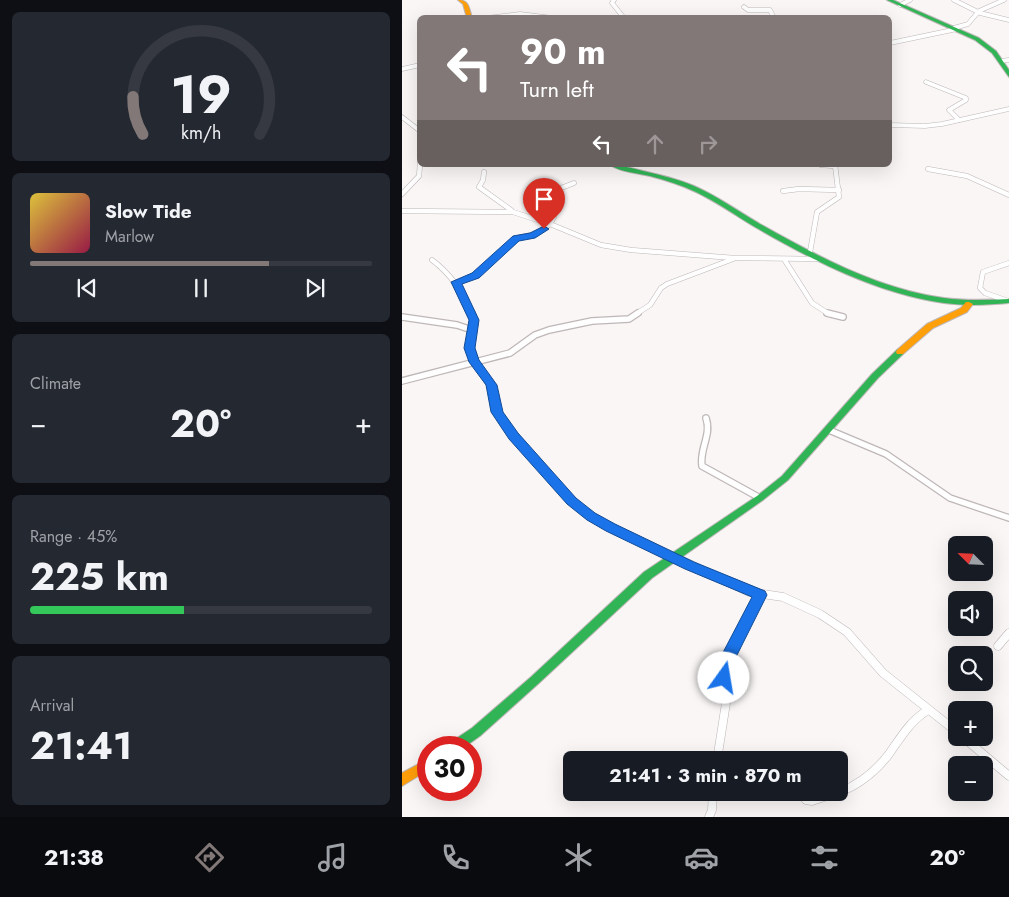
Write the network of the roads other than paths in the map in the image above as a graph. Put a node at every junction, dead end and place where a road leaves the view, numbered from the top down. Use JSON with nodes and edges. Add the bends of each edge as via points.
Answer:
{"nodes":[{"id":1,"x":460,"y":0,"type":"edge"},
{"id":2,"x":614,"y":0,"type":"edge"},
{"id":3,"x":889,"y":0,"type":"edge"},
{"id":4,"x":910,"y":0,"type":"edge"},
{"id":5,"x":954,"y":0,"type":"edge"},
{"id":6,"x":1004,"y":0,"type":"edge"},
{"id":7,"x":900,"y":5,"type":"junction"},
{"id":8,"x":744,"y":7,"type":"dead end"},
{"id":9,"x":977,"y":12,"type":"junction"},
{"id":10,"x":469,"y":15,"type":"edge"},
{"id":11,"x":512,"y":15,"type":"edge"},
{"id":12,"x":528,"y":15,"type":"edge"},
{"id":13,"x":621,"y":15,"type":"edge"},
{"id":14,"x":772,"y":15,"type":"edge"},
{"id":15,"x":1008,"y":20,"type":"edge"},
{"id":16,"x":956,"y":28,"type":"junction"},
{"id":17,"x":892,"y":39,"type":"edge"},
{"id":18,"x":897,"y":41,"type":"junction"},
{"id":19,"x":892,"y":42,"type":"edge"},
{"id":20,"x":1005,"y":60,"type":"edge"},
{"id":21,"x":417,"y":66,"type":"edge"},
{"id":22,"x":402,"y":69,"type":"edge"},
{"id":23,"x":1008,"y":75,"type":"edge"},
{"id":24,"x":926,"y":82,"type":"dead end"},
{"id":25,"x":1008,"y":109,"type":"edge"},
{"id":26,"x":402,"y":117,"type":"edge"},
{"id":27,"x":959,"y":120,"type":"junction"},
{"id":28,"x":892,"y":125,"type":"edge"},
{"id":29,"x":417,"y":129,"type":"edge"},
{"id":30,"x":420,"y":167,"type":"edge"},
{"id":31,"x":621,"y":167,"type":"edge"},
{"id":32,"x":835,"y":167,"type":"edge"},
{"id":33,"x":928,"y":169,"type":"dead end"},
{"id":34,"x":484,"y":172,"type":"dead end"},
{"id":35,"x":574,"y":183,"type":"dead end"},
{"id":36,"x":839,"y":190,"type":"junction"},
{"id":37,"x":782,"y":192,"type":"dead end"},
{"id":38,"x":402,"y":194,"type":"edge"},
{"id":39,"x":1008,"y":195,"type":"edge"},
{"id":40,"x":402,"y":211,"type":"edge"},
{"id":41,"x":512,"y":212,"type":"junction"},
{"id":42,"x":550,"y":224,"type":"junction"},
{"id":43,"x":810,"y":252,"type":"junction"},
{"id":44,"x":734,"y":258,"type":"junction"},
{"id":45,"x":784,"y":259,"type":"junction"},
{"id":46,"x":822,"y":259,"type":"junction"},
{"id":47,"x":432,"y":260,"type":"dead end"},
{"id":48,"x":1008,"y":263,"type":"edge"},
{"id":49,"x":456,"y":282,"type":"junction"},
{"id":50,"x":1008,"y":301,"type":"edge"},
{"id":51,"x":969,"y":304,"type":"junction"},
{"id":52,"x":844,"y":317,"type":"dead end"},
{"id":53,"x":402,"y":318,"type":"edge"},
{"id":54,"x":472,"y":330,"type":"junction"},
{"id":55,"x":474,"y":362,"type":"junction"},
{"id":56,"x":402,"y":381,"type":"edge"},
{"id":57,"x":706,"y":418,"type":"dead end"},
{"id":58,"x":829,"y":430,"type":"junction"},
{"id":59,"x":760,"y":498,"type":"junction"},
{"id":60,"x":1008,"y":518,"type":"edge"},
{"id":61,"x":673,"y":557,"type":"junction"},
{"id":62,"x":760,"y":595,"type":"junction"},
{"id":63,"x":1008,"y":633,"type":"edge"},
{"id":64,"x":998,"y":646,"type":"dead end"},
{"id":65,"x":928,"y":710,"type":"junction"},
{"id":66,"x":948,"y":725,"type":"edge"},
{"id":67,"x":470,"y":736,"type":"edge"},
{"id":68,"x":973,"y":746,"type":"edge"},
{"id":69,"x":718,"y":751,"type":"edge"},
{"id":70,"x":417,"y":771,"type":"edge"},
{"id":71,"x":1008,"y":776,"type":"edge"},
{"id":72,"x":402,"y":780,"type":"edge"},
{"id":73,"x":848,"y":788,"type":"edge"},
{"id":74,"x":712,"y":801,"type":"edge"},
{"id":75,"x":709,"y":817,"type":"edge"}],
"edges":[{"from":1,"to":10,"type":"main road","via":[[465,3]]},
{"from":2,"to":13,"type":"street","via":[[612,3]]},
{"from":3,"to":7,"type":"main road"},
{"from":4,"to":7,"type":"street"},
{"from":5,"to":9,"type":"street"},
{"from":6,"to":9,"type":"street"},
{"from":7,"to":16,"type":"main road"},
{"from":8,"to":14,"type":"street","via":[[748,10],[770,10]]},
{"from":9,"to":15,"type":"street"},
{"from":9,"to":16,"type":"street","via":[[968,24]]},
{"from":11,"to":12,"type":"street"},
{"from":16,"to":18,"type":"street"},
{"from":16,"to":20,"type":"main road","via":[[978,39]]},
{"from":17,"to":18,"type":"street"},
{"from":18,"to":19,"type":"street"},
{"from":20,"to":23,"type":"main road"},
{"from":21,"to":22,"type":"street"},
{"from":24,"to":27,"type":"street","via":[[966,98],[949,110]]},
{"from":25,"to":27,"type":"street"},
{"from":26,"to":29,"type":"street"},
{"from":27,"to":28,"type":"street","via":[[925,126]]},
{"from":30,"to":38,"type":"street","via":[[418,176]]},
{"from":31,"to":43,"type":"main road","via":[[690,187]]},
{"from":32,"to":36,"type":"street"},
{"from":33,"to":39,"type":"street","via":[[967,176]]},
{"from":34,"to":41,"type":"street","via":[[479,187]]},
{"from":35,"to":42,"type":"street","via":[[559,188],[548,197],[554,217]]},
{"from":36,"to":37,"type":"street","via":[[799,188]]},
{"from":36,"to":43,"type":"street","via":[[837,200],[817,212]]},
{"from":40,"to":41,"type":"street"},
{"from":41,"to":42,"type":"street"},
{"from":42,"to":44,"type":"street","via":[[613,248]]},
{"from":42,"to":49,"type":"street","via":[[536,234],[516,238],[475,276]]},
{"from":43,"to":46,"type":"main road"},
{"from":44,"to":45,"type":"street"},
{"from":44,"to":55,"type":"street","via":[[667,284],[650,305],[629,319],[592,321],[549,330],[535,335],[510,353]]},
{"from":45,"to":46,"type":"street"},
{"from":45,"to":52,"type":"street","via":[[816,308],[830,316]]},
{"from":46,"to":51,"type":"main road","via":[[909,294]]},
{"from":47,"to":49,"type":"street"},
{"from":48,"to":50,"type":"street","via":[[983,272],[980,288]]},
{"from":49,"to":54,"type":"street","via":[[472,313]]},
{"from":50,"to":51,"type":"main road"},
{"from":51,"to":58,"type":"main road","via":[[964,310],[916,336],[875,376]]},
{"from":53,"to":54,"type":"street"},
{"from":54,"to":55,"type":"street","via":[[469,348]]},
{"from":55,"to":56,"type":"street"},
{"from":55,"to":61,"type":"street","via":[[491,385],[497,412],[572,501],[611,528]]},
{"from":57,"to":59,"type":"street","via":[[710,431],[700,460],[702,466]]},
{"from":58,"to":59,"type":"main road","via":[[785,478]]},
{"from":58,"to":60,"type":"street","via":[[886,454],[950,498]]},
{"from":59,"to":61,"type":"main road"},
{"from":61,"to":62,"type":"street"},
{"from":61,"to":67,"type":"main road","via":[[615,604],[528,687]]},
{"from":62,"to":65,"type":"street","via":[[783,597],[799,603],[847,632],[884,673]]},
{"from":62,"to":69,"type":"street","via":[[724,664],[726,703]]},
{"from":63,"to":64,"type":"street"},
{"from":65,"to":66,"type":"street"},
{"from":65,"to":73,"type":"street","via":[[917,716],[874,771]]},
{"from":68,"to":71,"type":"street"},
{"from":70,"to":72,"type":"main road"},
{"from":74,"to":75,"type":"street"}]}
